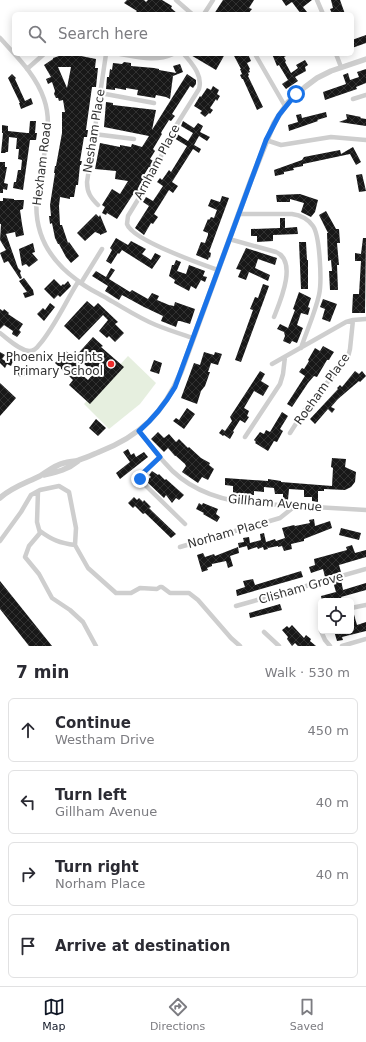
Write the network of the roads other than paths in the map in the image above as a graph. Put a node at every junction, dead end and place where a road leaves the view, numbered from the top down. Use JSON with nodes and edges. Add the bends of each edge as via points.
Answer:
{"nodes":[{"id":1,"x":176,"y":0,"type":"edge"},
{"id":2,"x":213,"y":0,"type":"edge"},
{"id":3,"x":317,"y":0,"type":"edge"},
{"id":4,"x":190,"y":12,"type":"edge"},
{"id":5,"x":205,"y":12,"type":"edge"},
{"id":6,"x":322,"y":12,"type":"edge"},
{"id":7,"x":0,"y":38,"type":"edge"},
{"id":8,"x":12,"y":52,"type":"edge"},
{"id":9,"x":16,"y":56,"type":"edge"},
{"id":10,"x":42,"y":56,"type":"edge"},
{"id":11,"x":106,"y":56,"type":"edge"},
{"id":12,"x":132,"y":56,"type":"edge"},
{"id":13,"x":169,"y":56,"type":"edge"},
{"id":14,"x":186,"y":56,"type":"edge"},
{"id":15,"x":256,"y":56,"type":"edge"},
{"id":16,"x":337,"y":56,"type":"edge"},
{"id":17,"x":366,"y":59,"type":"edge"},
{"id":18,"x":341,"y":67,"type":"junction"},
{"id":19,"x":27,"y":69,"type":"junction"},
{"id":20,"x":100,"y":93,"type":"junction"},
{"id":21,"x":366,"y":95,"type":"edge"},
{"id":22,"x":353,"y":99,"type":"dead end"},
{"id":23,"x":154,"y":103,"type":"dead end"},
{"id":24,"x":285,"y":106,"type":"junction"},
{"id":25,"x":94,"y":134,"type":"junction"},
{"id":26,"x":134,"y":139,"type":"dead end"},
{"id":27,"x":266,"y":140,"type":"junction"},
{"id":28,"x":366,"y":140,"type":"edge"},
{"id":29,"x":98,"y":205,"type":"dead end"},
{"id":30,"x":238,"y":214,"type":"junction"},
{"id":31,"x":229,"y":239,"type":"junction"},
{"id":32,"x":102,"y":249,"type":"dead end"},
{"id":33,"x":218,"y":270,"type":"junction"},
{"id":34,"x":80,"y":282,"type":"junction"},
{"id":35,"x":274,"y":318,"type":"dead end"},
{"id":36,"x":366,"y":319,"type":"edge"},
{"id":37,"x":353,"y":320,"type":"junction"},
{"id":38,"x":0,"y":333,"type":"edge"},
{"id":39,"x":193,"y":338,"type":"junction"},
{"id":40,"x":301,"y":348,"type":"junction"},
{"id":41,"x":285,"y":357,"type":"junction"},
{"id":42,"x":272,"y":364,"type":"dead end"},
{"id":43,"x":139,"y":431,"type":"junction"},
{"id":44,"x":290,"y":433,"type":"dead end"},
{"id":45,"x":245,"y":437,"type":"dead end"},
{"id":46,"x":160,"y":457,"type":"junction"},
{"id":47,"x":38,"y":491,"type":"junction"},
{"id":48,"x":0,"y":498,"type":"edge"},
{"id":49,"x":295,"y":506,"type":"junction"},
{"id":50,"x":366,"y":510,"type":"edge"},
{"id":51,"x":185,"y":524,"type":"dead end"},
{"id":52,"x":40,"y":531,"type":"junction"},
{"id":53,"x":0,"y":541,"type":"edge"},
{"id":54,"x":75,"y":545,"type":"junction"},
{"id":55,"x":180,"y":547,"type":"dead end"},
{"id":56,"x":366,"y":570,"type":"edge"},
{"id":57,"x":366,"y":605,"type":"edge"},
{"id":58,"x":236,"y":606,"type":"dead end"},
{"id":59,"x":354,"y":607,"type":"edge"},
{"id":60,"x":264,"y":632,"type":"dead end"},
{"id":61,"x":322,"y":634,"type":"edge"},
{"id":62,"x":366,"y":639,"type":"edge"},
{"id":63,"x":96,"y":646,"type":"edge"},
{"id":64,"x":240,"y":646,"type":"edge"},
{"id":65,"x":279,"y":646,"type":"edge"},
{"id":66,"x":330,"y":646,"type":"edge"},
{"id":67,"x":342,"y":646,"type":"edge"}],
"edges":[{"from":1,"to":4,"type":"street"},
{"from":2,"to":5,"type":"street"},
{"from":3,"to":6,"type":"street"},
{"from":7,"to":8,"type":"street","name":"Hexham Road"},
{"from":9,"to":19,"type":"street","name":"Hexham Road"},
{"from":10,"to":19,"type":"street"},
{"from":11,"to":20,"type":"street","name":"Nesham Place"},
{"from":12,"to":13,"type":"street","via":[[150,59]]},
{"from":14,"to":33,"type":"street","name":"Arnham Place","via":[[198,72],[201,83],[199,89],[167,141],[156,170],[128,216],[127,224],[130,230],[159,246],[188,260]]},
{"from":15,"to":24,"type":"street"},
{"from":16,"to":18,"type":"street"},
{"from":17,"to":18,"type":"street"},
{"from":18,"to":24,"type":"street","via":[[317,78]]},
{"from":19,"to":34,"type":"street","name":"Hexham Road","via":[[40,87],[48,112],[37,194],[39,228],[44,244],[53,259]]},
{"from":20,"to":23,"type":"street"},
{"from":20,"to":25,"type":"street","name":"Nesham Place"},
{"from":21,"to":22,"type":"street"},
{"from":24,"to":27,"type":"street"},
{"from":25,"to":26,"type":"street"},
{"from":25,"to":29,"type":"street","name":"Nesham Place","via":[[87,188]]},
{"from":27,"to":28,"type":"street","via":[[281,145],[331,137]]},
{"from":27,"to":30,"type":"street"},
{"from":30,"to":31,"type":"street"},
{"from":30,"to":40,"type":"street","via":[[300,215],[317,233],[319,294]]},
{"from":31,"to":33,"type":"street"},
{"from":31,"to":35,"type":"street","via":[[276,252],[284,259],[286,280]]},
{"from":32,"to":34,"type":"street"},
{"from":33,"to":39,"type":"street"},
{"from":34,"to":38,"type":"street","via":[[46,336],[34,350],[22,349]]},
{"from":34,"to":39,"type":"street","name":"Hexham Road","via":[[129,312]]},
{"from":36,"to":37,"type":"street"},
{"from":37,"to":40,"type":"street"},
{"from":37,"to":44,"type":"street","name":"Roeham Place","via":[[348,357],[304,410]]},
{"from":39,"to":43,"type":"street","via":[[175,387],[158,413]]},
{"from":40,"to":41,"type":"street"},
{"from":41,"to":42,"type":"street"},
{"from":41,"to":45,"type":"street","via":[[280,384]]},
{"from":43,"to":46,"type":"street","name":"Gillham Avenue"},
{"from":43,"to":48,"type":"street","via":[[62,471],[40,476],[14,487]]},
{"from":46,"to":49,"type":"street","name":"Gillham Avenue","via":[[181,478],[214,496],[230,501]]},
{"from":46,"to":51,"type":"street","name":"Norham Place","via":[[141,475],[140,480]]},
{"from":47,"to":52,"type":"street","via":[[37,522]]},
{"from":47,"to":53,"type":"street","via":[[31,495]]},
{"from":47,"to":54,"type":"street","via":[[59,486],[69,492],[76,528]]},
{"from":49,"to":50,"type":"street","name":"Gillham Avenue"},
{"from":49,"to":55,"type":"street","name":"Norham Place","via":[[280,518]]},
{"from":52,"to":54,"type":"street","via":[[51,540]]},
{"from":52,"to":63,"type":"street","via":[[29,546],[25,557],[39,574],[52,598],[83,622]]},
{"from":54,"to":64,"type":"street","via":[[88,568],[116,593],[162,587],[170,593],[189,593]]},
{"from":56,"to":58,"type":"street","name":"Clisham Grove"},
{"from":57,"to":59,"type":"street"},
{"from":60,"to":65,"type":"street"},
{"from":61,"to":66,"type":"street"},
{"from":62,"to":67,"type":"street"}]}
